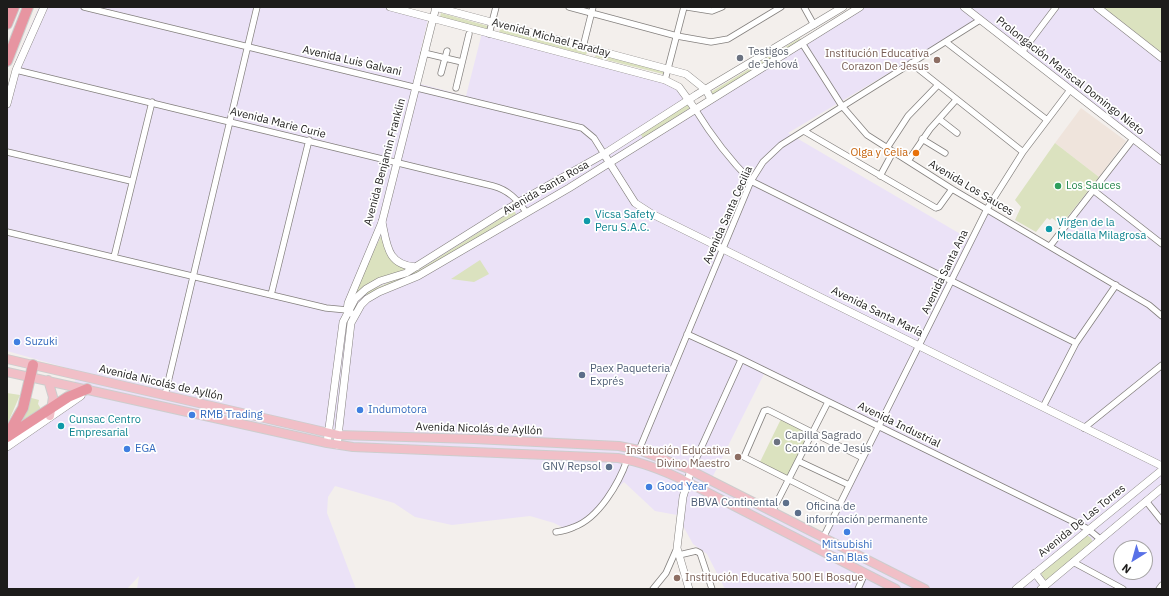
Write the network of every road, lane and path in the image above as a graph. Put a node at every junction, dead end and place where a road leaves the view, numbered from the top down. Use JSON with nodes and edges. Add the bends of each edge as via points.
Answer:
{"nodes":[{"id":1,"x":11,"y":7,"type":"edge"},
{"id":2,"x":14,"y":7,"type":"edge"},
{"id":3,"x":28,"y":7,"type":"edge"},
{"id":4,"x":44,"y":7,"type":"edge"},
{"id":5,"x":84,"y":7,"type":"edge"},
{"id":6,"x":257,"y":7,"type":"edge"},
{"id":7,"x":390,"y":7,"type":"edge"},
{"id":8,"x":435,"y":7,"type":"edge"},
{"id":9,"x":496,"y":7,"type":"edge"},
{"id":10,"x":570,"y":7,"type":"edge"},
{"id":11,"x":685,"y":7,"type":"edge"},
{"id":12,"x":722,"y":7,"type":"edge"},
{"id":13,"x":781,"y":7,"type":"edge"},
{"id":14,"x":804,"y":7,"type":"edge"},
{"id":15,"x":843,"y":7,"type":"edge"},
{"id":16,"x":860,"y":7,"type":"edge"},
{"id":17,"x":964,"y":7,"type":"edge"},
{"id":18,"x":1056,"y":7,"type":"edge"},
{"id":19,"x":1097,"y":7,"type":"edge"},
{"id":20,"x":593,"y":10,"type":"edge"},
{"id":21,"x":7,"y":12,"type":"edge"},
{"id":22,"x":433,"y":18,"type":"junction"},
{"id":23,"x":980,"y":20,"type":"junction"},
{"id":24,"x":492,"y":23,"type":"junction"},
{"id":25,"x":7,"y":24,"type":"edge"},
{"id":26,"x":814,"y":25,"type":"junction"},
{"id":27,"x":469,"y":34,"type":"dead end"},
{"id":28,"x":489,"y":34,"type":"junction"},
{"id":29,"x":677,"y":36,"type":"junction"},
{"id":30,"x":946,"y":42,"type":"junction"},
{"id":31,"x":802,"y":43,"type":"junction"},
{"id":32,"x":247,"y":46,"type":"junction"},
{"id":33,"x":583,"y":47,"type":"junction"},
{"id":34,"x":594,"y":49,"type":"junction"},
{"id":35,"x":446,"y":51,"type":"dead end"},
{"id":36,"x":1022,"y":52,"type":"junction"},
{"id":37,"x":424,"y":53,"type":"junction"},
{"id":38,"x":445,"y":58,"type":"junction"},
{"id":39,"x":1162,"y":58,"type":"edge"},
{"id":40,"x":591,"y":60,"type":"junction"},
{"id":41,"x":7,"y":61,"type":"edge"},
{"id":42,"x":462,"y":62,"type":"junction"},
{"id":43,"x":911,"y":63,"type":"junction"},
{"id":44,"x":668,"y":68,"type":"junction"},
{"id":45,"x":16,"y":70,"type":"junction"},
{"id":46,"x":441,"y":73,"type":"dead end"},
{"id":47,"x":665,"y":80,"type":"junction"},
{"id":48,"x":938,"y":85,"type":"junction"},
{"id":49,"x":416,"y":87,"type":"junction"},
{"id":50,"x":456,"y":88,"type":"dead end"},
{"id":51,"x":706,"y":90,"type":"junction"},
{"id":52,"x":1070,"y":90,"type":"junction"},
{"id":53,"x":712,"y":99,"type":"junction"},
{"id":54,"x":688,"y":100,"type":"junction"},
{"id":55,"x":956,"y":100,"type":"junction"},
{"id":56,"x":152,"y":102,"type":"junction"},
{"id":57,"x":7,"y":104,"type":"edge"},
{"id":58,"x":842,"y":106,"type":"junction"},
{"id":59,"x":695,"y":109,"type":"junction"},
{"id":60,"x":939,"y":119,"type":"junction"},
{"id":61,"x":1047,"y":120,"type":"junction"},
{"id":62,"x":230,"y":121,"type":"junction"},
{"id":63,"x":804,"y":131,"type":"junction"},
{"id":64,"x":957,"y":133,"type":"dead end"},
{"id":65,"x":922,"y":139,"type":"junction"},
{"id":66,"x":1133,"y":139,"type":"junction"},
{"id":67,"x":309,"y":140,"type":"junction"},
{"id":68,"x":887,"y":148,"type":"junction"},
{"id":69,"x":7,"y":152,"type":"edge"},
{"id":70,"x":893,"y":152,"type":"junction"},
{"id":71,"x":1023,"y":152,"type":"junction"},
{"id":72,"x":945,"y":153,"type":"dead end"},
{"id":73,"x":604,"y":154,"type":"junction"},
{"id":74,"x":908,"y":161,"type":"junction"},
{"id":75,"x":1162,"y":161,"type":"edge"},
{"id":76,"x":398,"y":162,"type":"junction"},
{"id":77,"x":609,"y":164,"type":"junction"},
{"id":78,"x":880,"y":176,"type":"junction"},
{"id":79,"x":131,"y":181,"type":"junction"},
{"id":80,"x":751,"y":181,"type":"junction"},
{"id":81,"x":952,"y":188,"type":"junction"},
{"id":82,"x":1093,"y":190,"type":"junction"},
{"id":83,"x":519,"y":202,"type":"junction"},
{"id":84,"x":987,"y":209,"type":"junction"},
{"id":85,"x":526,"y":212,"type":"junction"},
{"id":86,"x":382,"y":222,"type":"junction"},
{"id":87,"x":7,"y":232,"type":"edge"},
{"id":88,"x":1162,"y":244,"type":"edge"},
{"id":89,"x":1050,"y":246,"type":"junction"},
{"id":90,"x":723,"y":248,"type":"junction"},
{"id":91,"x":114,"y":257,"type":"junction"},
{"id":92,"x":416,"y":267,"type":"junction"},
{"id":93,"x":193,"y":276,"type":"junction"},
{"id":94,"x":951,"y":281,"type":"junction"},
{"id":95,"x":1116,"y":285,"type":"junction"},
{"id":96,"x":271,"y":295,"type":"junction"},
{"id":97,"x":348,"y":310,"type":"junction"},
{"id":98,"x":355,"y":315,"type":"junction"},
{"id":99,"x":1162,"y":316,"type":"edge"},
{"id":100,"x":687,"y":334,"type":"junction"},
{"id":101,"x":1076,"y":343,"type":"junction"},
{"id":102,"x":919,"y":346,"type":"junction"},
{"id":103,"x":7,"y":360,"type":"edge"},
{"id":104,"x":741,"y":360,"type":"junction"},
{"id":105,"x":33,"y":365,"type":"junction"},
{"id":106,"x":1162,"y":365,"type":"edge"},
{"id":107,"x":7,"y":372,"type":"edge"},
{"id":108,"x":30,"y":377,"type":"junction"},
{"id":109,"x":48,"y":380,"type":"junction"},
{"id":110,"x":89,"y":389,"type":"junction"},
{"id":111,"x":165,"y":395,"type":"junction"},
{"id":112,"x":828,"y":402,"type":"junction"},
{"id":113,"x":1043,"y":407,"type":"junction"},
{"id":114,"x":51,"y":412,"type":"junction"},
{"id":115,"x":879,"y":426,"type":"junction"},
{"id":116,"x":1084,"y":428,"type":"junction"},
{"id":117,"x":328,"y":433,"type":"junction"},
{"id":118,"x":812,"y":433,"type":"junction"},
{"id":119,"x":338,"y":435,"type":"junction"},
{"id":120,"x":7,"y":436,"type":"edge"},
{"id":121,"x":327,"y":443,"type":"junction"},
{"id":122,"x":336,"y":445,"type":"junction"},
{"id":123,"x":7,"y":447,"type":"edge"},
{"id":124,"x":639,"y":450,"type":"junction"},
{"id":125,"x":863,"y":458,"type":"junction"},
{"id":126,"x":627,"y":460,"type":"junction"},
{"id":127,"x":798,"y":461,"type":"junction"},
{"id":128,"x":1162,"y":466,"type":"edge"},
{"id":129,"x":691,"y":470,"type":"junction"},
{"id":130,"x":1162,"y":470,"type":"edge"},
{"id":131,"x":789,"y":479,"type":"junction"},
{"id":132,"x":687,"y":482,"type":"junction"},
{"id":133,"x":849,"y":485,"type":"junction"},
{"id":134,"x":1162,"y":488,"type":"edge"},
{"id":135,"x":1146,"y":501,"type":"junction"},
{"id":136,"x":839,"y":505,"type":"junction"},
{"id":137,"x":772,"y":512,"type":"junction"},
{"id":138,"x":1162,"y":521,"type":"edge"},
{"id":139,"x":1088,"y":529,"type":"junction"},
{"id":140,"x":556,"y":532,"type":"dead end"},
{"id":141,"x":823,"y":538,"type":"junction"},
{"id":142,"x":1100,"y":540,"type":"junction"},
{"id":143,"x":677,"y":548,"type":"junction"},
{"id":144,"x":679,"y":556,"type":"junction"},
{"id":145,"x":1073,"y":562,"type":"junction"},
{"id":146,"x":865,"y":573,"type":"junction"},
{"id":147,"x":1035,"y":573,"type":"junction"},
{"id":148,"x":1162,"y":585,"type":"edge"},
{"id":149,"x":1043,"y":587,"type":"edge"},
{"id":150,"x":653,"y":589,"type":"edge"},
{"id":151,"x":689,"y":589,"type":"edge"},
{"id":152,"x":712,"y":589,"type":"edge"},
{"id":153,"x":858,"y":589,"type":"edge"},
{"id":154,"x":896,"y":589,"type":"edge"},
{"id":155,"x":925,"y":589,"type":"edge"},
{"id":156,"x":1016,"y":589,"type":"edge"},
{"id":157,"x":1123,"y":589,"type":"edge"},
{"id":158,"x":1159,"y":589,"type":"edge"}],
"edges":[{"from":1,"to":21,"type":"highway"},
{"from":2,"to":25,"type":"highway"},
{"from":3,"to":41,"type":"highway"},
{"from":4,"to":45,"type":"street"},
{"from":5,"to":32,"type":"street","name":"Avenida Luis Galvani"},
{"from":6,"to":32,"type":"street"},
{"from":7,"to":22,"type":"street","name":"Avenida Michael Faraday"},
{"from":8,"to":22,"type":"street","name":"Avenida Benjamin Franklin"},
{"from":8,"to":24,"type":"street","name":"Avenida Michael Faraday"},
{"from":9,"to":24,"type":"street"},
{"from":10,"to":20,"type":"street"},
{"from":11,"to":12,"type":"street","via":[[712,11]]},
{"from":11,"to":29,"type":"street"},
{"from":13,"to":29,"type":"street","via":[[728,39],[711,42]]},
{"from":14,"to":26,"type":"street"},
{"from":15,"to":26,"type":"street","name":"Avenida Santa Rosa"},
{"from":16,"to":31,"type":"street","name":"Avenida Santa Rosa"},
{"from":17,"to":23,"type":"street","name":"Prolongación Mariscal Domingo Nieto"},
{"from":18,"to":36,"type":"street"},
{"from":19,"to":39,"type":"street"},
{"from":20,"to":29,"type":"street"},
{"from":20,"to":33,"type":"street"},
{"from":22,"to":28,"type":"street","name":"Avenida Michael Faraday"},
{"from":22,"to":37,"type":"street","name":"Avenida Benjamin Franklin"},
{"from":23,"to":30,"type":"street","name":"Avenida Santa Cecilia"},
{"from":23,"to":36,"type":"street","name":"Prolongación Mariscal Domingo Nieto"},
{"from":24,"to":28,"type":"street"},
{"from":24,"to":33,"type":"street","name":"Avenida Michael Faraday"},
{"from":26,"to":51,"type":"street","name":"Avenida Santa Rosa"},
{"from":27,"to":42,"type":"street"},
{"from":28,"to":40,"type":"street","name":"Avenida Michael Faraday"},
{"from":29,"to":44,"type":"street"},
{"from":30,"to":43,"type":"street","name":"Avenida Santa Cecilia"},
{"from":30,"to":61,"type":"street"},
{"from":31,"to":53,"type":"street","name":"Avenida Santa Rosa"},
{"from":31,"to":58,"type":"street","name":"Avenida Los Sauces"},
{"from":32,"to":49,"type":"street","name":"Avenida Luis Galvani"},
{"from":32,"to":62,"type":"street"},
{"from":33,"to":34,"type":"street","name":"Avenida Michael Faraday"},
{"from":34,"to":40,"type":"street"},
{"from":34,"to":44,"type":"street","name":"Avenida Michael Faraday"},
{"from":35,"to":38,"type":"street"},
{"from":36,"to":52,"type":"street","name":"Prolongación Mariscal Domingo Nieto"},
{"from":37,"to":38,"type":"street"},
{"from":37,"to":49,"type":"street","name":"Avenida Benjamin Franklin"},
{"from":38,"to":42,"type":"street"},
{"from":38,"to":46,"type":"street"},
{"from":40,"to":47,"type":"street","name":"Avenida Michael Faraday"},
{"from":42,"to":50,"type":"street"},
{"from":43,"to":48,"type":"street"},
{"from":43,"to":58,"type":"street","name":"Avenida Santa Cecilia"},
{"from":44,"to":47,"type":"street"},
{"from":44,"to":51,"type":"street","name":"Avenida Michael Faraday","via":[[686,74]]},
{"from":45,"to":56,"type":"street","name":"Avenida Marie Curie"},
{"from":45,"to":57,"type":"street"},
{"from":47,"to":54,"type":"street","name":"Avenida Michael Faraday","via":[[678,87]]},
{"from":48,"to":55,"type":"street"},
{"from":48,"to":68,"type":"street","via":[[908,116]]},
{"from":49,"to":73,"type":"street","name":"Avenida Luis Galvani","via":[[582,128],[594,138]]},
{"from":49,"to":76,"type":"street","name":"Avenida Benjamin Franklin"},
{"from":51,"to":53,"type":"street","name":"Avenida Michael Faraday"},
{"from":51,"to":54,"type":"street","name":"Avenida Santa Rosa"},
{"from":52,"to":61,"type":"street","name":"Avenida Santa Ana"},
{"from":52,"to":66,"type":"street","name":"Prolongación Mariscal Domingo Nieto"},
{"from":53,"to":59,"type":"street","name":"Avenida Santa Rosa"},
{"from":54,"to":59,"type":"street","name":"Avenida Michael Faraday"},
{"from":54,"to":73,"type":"street","name":"Avenida Santa Rosa"},
{"from":55,"to":60,"type":"street"},
{"from":55,"to":71,"type":"street"},
{"from":56,"to":62,"type":"street","name":"Avenida Marie Curie"},
{"from":56,"to":79,"type":"street"},
{"from":58,"to":63,"type":"street","name":"Avenida Santa Cecilia"},
{"from":58,"to":68,"type":"street","name":"Avenida Los Sauces","via":[[863,132]]},
{"from":59,"to":77,"type":"street","name":"Avenida Santa Rosa"},
{"from":59,"to":80,"type":"street","via":[[735,165]]},
{"from":60,"to":64,"type":"street"},
{"from":60,"to":65,"type":"street"},
{"from":61,"to":71,"type":"street","name":"Avenida Santa Ana"},
{"from":62,"to":67,"type":"street","name":"Avenida Marie Curie"},
{"from":62,"to":93,"type":"street"},
{"from":63,"to":78,"type":"street"},
{"from":63,"to":80,"type":"street","name":"Avenida Santa Cecilia","via":[[781,144],[762,162]]},
{"from":65,"to":72,"type":"street"},
{"from":65,"to":74,"type":"street"},
{"from":66,"to":75,"type":"street","name":"Prolongación Mariscal Domingo Nieto"},
{"from":66,"to":82,"type":"street"},
{"from":67,"to":76,"type":"street","name":"Avenida Marie Curie"},
{"from":67,"to":96,"type":"street"},
{"from":68,"to":70,"type":"street","name":"Avenida Los Sauces"},
{"from":69,"to":79,"type":"street"},
{"from":70,"to":74,"type":"street","name":"Avenida Los Sauces"},
{"from":70,"to":78,"type":"street"},
{"from":71,"to":84,"type":"street","name":"Avenida Santa Ana"},
{"from":73,"to":77,"type":"street","name":"Avenida Santa María"},
{"from":73,"to":83,"type":"street","name":"Avenida Santa Rosa"},
{"from":74,"to":81,"type":"street","name":"Avenida Los Sauces"},
{"from":76,"to":83,"type":"street","name":"Avenida Marie Curie","via":[[504,189]]},
{"from":76,"to":86,"type":"street","name":"Avenida Benjamin Franklin"},
{"from":77,"to":85,"type":"street","name":"Avenida Santa Rosa"},
{"from":77,"to":90,"type":"street","name":"Avenida Santa María","via":[[640,207]]},
{"from":78,"to":81,"type":"street","via":[[936,208]]},
{"from":79,"to":91,"type":"street"},
{"from":80,"to":90,"type":"street","name":"Avenida Santa Cecilia"},
{"from":80,"to":94,"type":"street"},
{"from":81,"to":84,"type":"street","name":"Avenida Los Sauces"},
{"from":82,"to":88,"type":"street"},
{"from":82,"to":89,"type":"street"},
{"from":83,"to":85,"type":"street","name":"Avenida Marie Curie"},
{"from":83,"to":92,"type":"street","name":"Avenida Santa Rosa"},
{"from":84,"to":89,"type":"street","name":"Avenida Los Sauces"},
{"from":84,"to":94,"type":"street","name":"Avenida Santa Ana"},
{"from":85,"to":98,"type":"street","name":"Avenida Santa Rosa","via":[[418,276],[367,299]]},
{"from":86,"to":92,"type":"street","via":[[391,256],[402,264]]},
{"from":86,"to":97,"type":"street","name":"Avenida Benjamin Franklin","via":[[352,292]]},
{"from":87,"to":91,"type":"street"},
{"from":89,"to":95,"type":"street","name":"Avenida Los Sauces"},
{"from":90,"to":100,"type":"street","name":"Avenida Santa Cecilia"},
{"from":90,"to":102,"type":"street","name":"Avenida Santa María"},
{"from":91,"to":93,"type":"street"},
{"from":92,"to":97,"type":"street","name":"Avenida Santa Rosa","via":[[366,289]]},
{"from":93,"to":96,"type":"street"},
{"from":93,"to":111,"type":"street"},
{"from":94,"to":101,"type":"street"},
{"from":94,"to":102,"type":"street","name":"Avenida Santa Ana"},
{"from":95,"to":99,"type":"street","name":"Avenida Los Sauces"},
{"from":95,"to":101,"type":"street"},
{"from":96,"to":97,"type":"street","via":[[326,308]]},
{"from":97,"to":98,"type":"street"},
{"from":97,"to":117,"type":"street","name":"Avenida Santa Rosa","via":[[343,322]]},
{"from":98,"to":119,"type":"street","name":"Avenida Santa Rosa","via":[[350,323]]},
{"from":100,"to":104,"type":"street","name":"Avenida Industrial"},
{"from":100,"to":124,"type":"street","name":"Avenida Santa Cecilia"},
{"from":101,"to":113,"type":"street"},
{"from":102,"to":113,"type":"street","name":"Avenida Santa María"},
{"from":102,"to":115,"type":"street","name":"Avenida Santa Ana"},
{"from":103,"to":105,"type":"main road","name":"Avenida Nicolás de Ayllón"},
{"from":104,"to":112,"type":"street","name":"Avenida Industrial"},
{"from":104,"to":129,"type":"street"},
{"from":105,"to":108,"type":"highway"},
{"from":105,"to":111,"type":"main road","name":"Avenida Nicolás de Ayllón"},
{"from":106,"to":116,"type":"street"},
{"from":107,"to":108,"type":"main road","name":"Avenida Nicolás de Ayllón"},
{"from":108,"to":109,"type":"main road","name":"Avenida Nicolás de Ayllón"},
{"from":108,"to":120,"type":"highway","via":[[22,408]]},
{"from":109,"to":110,"type":"main road","name":"Avenida Nicolás de Ayllón"},
{"from":109,"to":114,"type":"main road","via":[[52,393]]},
{"from":110,"to":114,"type":"highway","via":[[68,397]]},
{"from":110,"to":121,"type":"main road","name":"Avenida Nicolás de Ayllón"},
{"from":111,"to":117,"type":"main road","name":"Avenida Nicolás de Ayllón"},
{"from":112,"to":115,"type":"street","name":"Avenida Industrial"},
{"from":112,"to":118,"type":"street"},
{"from":113,"to":116,"type":"street","name":"Avenida Santa María"},
{"from":114,"to":120,"type":"highway"},
{"from":114,"to":123,"type":"street"},
{"from":115,"to":125,"type":"street","name":"Avenida Santa Ana"},
{"from":115,"to":139,"type":"street","name":"Avenida Industrial"},
{"from":116,"to":128,"type":"street","name":"Avenida Santa María"},
{"from":117,"to":119,"type":"main road","name":"Avenida Nicolás de Ayllón"},
{"from":117,"to":121,"type":"street","name":"Avenida Santa Rosa"},
{"from":118,"to":125,"type":"street"},
{"from":118,"to":127,"type":"street"},
{"from":118,"to":131,"type":"street","via":[[768,410],[764,411],[744,455],[745,458]]},
{"from":119,"to":122,"type":"street","name":"Avenida Santa Rosa"},
{"from":119,"to":124,"type":"main road","name":"Avenida Nicolás de Ayllón","via":[[619,446]]},
{"from":121,"to":122,"type":"main road","name":"Avenida Nicolás de Ayllón"},
{"from":122,"to":126,"type":"main road","name":"Avenida Nicolás de Ayllón"},
{"from":124,"to":129,"type":"main road","name":"Avenida Nicolás de Ayllón"},
{"from":125,"to":133,"type":"street","name":"Avenida Santa Ana"},
{"from":126,"to":132,"type":"main road","name":"Avenida Nicolás de Ayllón","via":[[657,468]]},
{"from":126,"to":140,"type":"street","via":[[616,484],[600,508],[575,527]]},
{"from":127,"to":131,"type":"street"},
{"from":127,"to":133,"type":"street"},
{"from":129,"to":132,"type":"street"},
{"from":129,"to":137,"type":"main road","name":"Avenida Nicolás de Ayllón"},
{"from":130,"to":139,"type":"street","name":"Avenida De Las Torres"},
{"from":131,"to":136,"type":"street"},
{"from":131,"to":137,"type":"street"},
{"from":132,"to":143,"type":"street"},
{"from":132,"to":146,"type":"main road","name":"Avenida Nicolás de Ayllón"},
{"from":133,"to":136,"type":"street","name":"Avenida Santa Ana"},
{"from":134,"to":135,"type":"street"},
{"from":135,"to":138,"type":"street"},
{"from":135,"to":142,"type":"street"},
{"from":136,"to":141,"type":"street","name":"Avenida Santa Ana"},
{"from":137,"to":141,"type":"main road","name":"Avenida Nicolás de Ayllón"},
{"from":139,"to":142,"type":"street","name":"Avenida Industrial"},
{"from":139,"to":147,"type":"street","name":"Avenida De Las Torres"},
{"from":141,"to":155,"type":"main road","name":"Avenida Nicolás de Ayllón"},
{"from":142,"to":145,"type":"street"},
{"from":143,"to":144,"type":"street"},
{"from":143,"to":150,"type":"street","via":[[666,573]]},
{"from":144,"to":151,"type":"street"},
{"from":144,"to":152,"type":"street","via":[[696,551],[700,553]]},
{"from":145,"to":149,"type":"street"},
{"from":145,"to":157,"type":"street"},
{"from":146,"to":153,"type":"street"},
{"from":146,"to":154,"type":"main road","name":"Avenida Nicolás de Ayllón"},
{"from":147,"to":149,"type":"street"},
{"from":147,"to":156,"type":"street","name":"Avenida De Las Torres"},
{"from":148,"to":158,"type":"street"}]}
